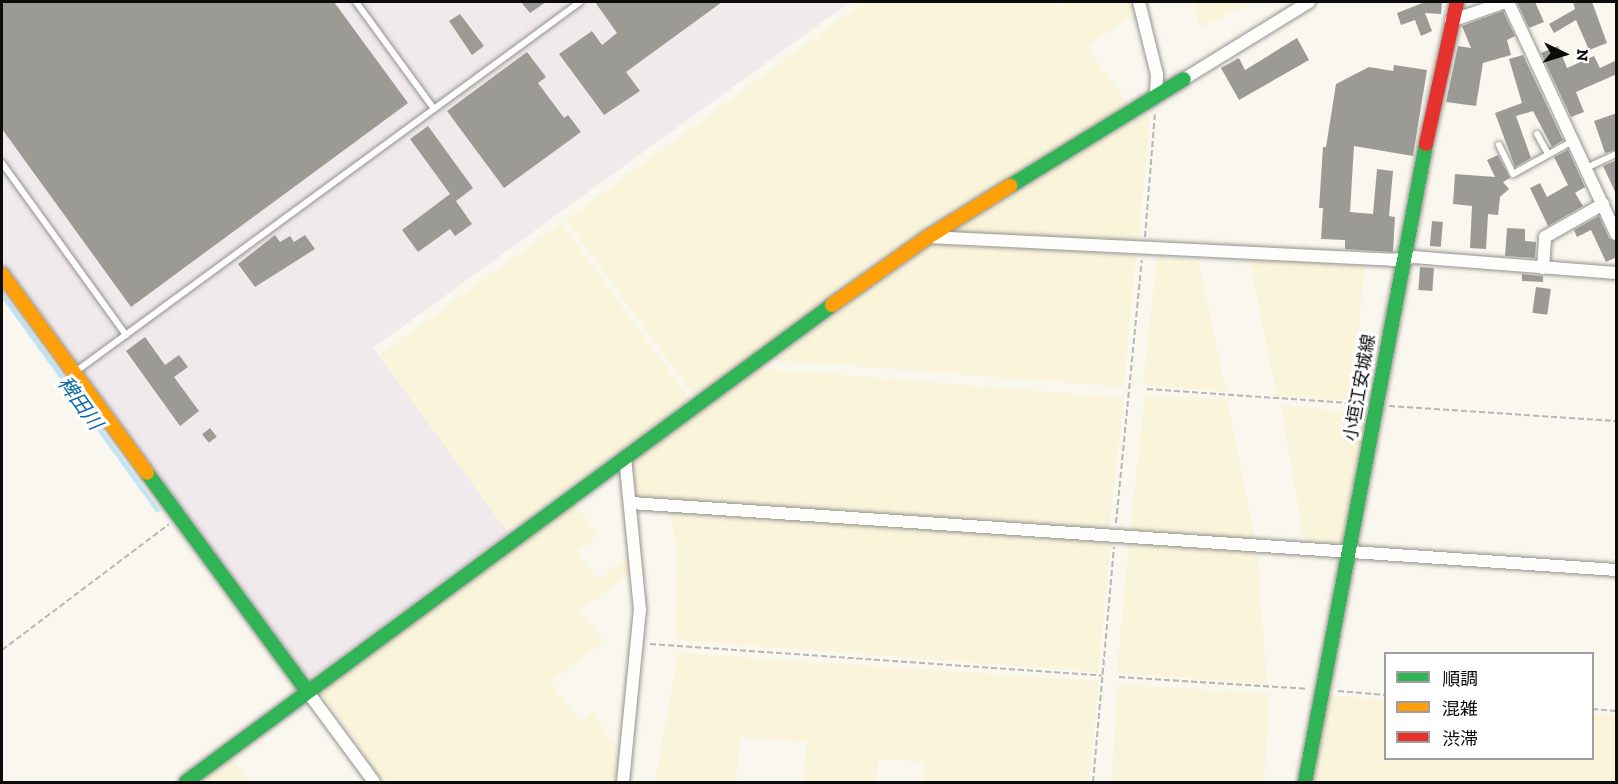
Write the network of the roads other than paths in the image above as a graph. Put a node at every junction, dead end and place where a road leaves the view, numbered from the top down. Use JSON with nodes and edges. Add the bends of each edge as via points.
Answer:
{"nodes":[{"id":1,"x":356,"y":2,"type":"edge"},
{"id":2,"x":580,"y":2,"type":"edge"},
{"id":3,"x":1139,"y":2,"type":"edge"},
{"id":4,"x":1309,"y":2,"type":"edge"},
{"id":5,"x":1457,"y":2,"type":"edge"},
{"id":6,"x":1506,"y":2,"type":"edge"},
{"id":7,"x":1295,"y":5,"type":"edge"},
{"id":8,"x":1451,"y":21,"type":"junction"},
{"id":9,"x":1184,"y":79,"type":"joint"},
{"id":10,"x":1154,"y":98,"type":"junction"},
{"id":11,"x":434,"y":109,"type":"junction"},
{"id":12,"x":1537,"y":134,"type":"dead end"},
{"id":13,"x":1573,"y":141,"type":"junction"},
{"id":14,"x":1499,"y":145,"type":"dead end"},
{"id":15,"x":1548,"y":154,"type":"junction"},
{"id":16,"x":1614,"y":155,"type":"dead end"},
{"id":17,"x":2,"y":164,"type":"edge"},
{"id":18,"x":1586,"y":168,"type":"junction"},
{"id":19,"x":1603,"y":204,"type":"junction"},
{"id":20,"x":1617,"y":234,"type":"edge"},
{"id":21,"x":928,"y":237,"type":"junction"},
{"id":22,"x":1402,"y":258,"type":"junction"},
{"id":23,"x":1543,"y":268,"type":"junction"},
{"id":24,"x":1617,"y":273,"type":"edge"},
{"id":25,"x":2,"y":274,"type":"edge"},
{"id":26,"x":126,"y":335,"type":"junction"},
{"id":27,"x":75,"y":373,"type":"junction"},
{"id":28,"x":625,"y":458,"type":"junction"},
{"id":29,"x":631,"y":503,"type":"junction"},
{"id":30,"x":1346,"y":551,"type":"junction"},
{"id":31,"x":1617,"y":570,"type":"edge"},
{"id":32,"x":307,"y":692,"type":"junction"},
{"id":33,"x":186,"y":783,"type":"edge"},
{"id":34,"x":374,"y":783,"type":"edge"},
{"id":35,"x":623,"y":783,"type":"edge"},
{"id":36,"x":1305,"y":783,"type":"edge"}],
"edges":[{"from":1,"to":11,"type":"lane"},
{"from":2,"to":11,"type":"lane"},
{"from":3,"to":10,"type":"street","via":[[1157,75]]},
{"from":4,"to":7,"type":"street"},
{"from":5,"to":8,"type":"street","name":"小垣江安城線"},
{"from":6,"to":8,"type":"street"},
{"from":6,"to":13,"type":"street"},
{"from":7,"to":9,"type":"street"},
{"from":8,"to":22,"type":"street","name":"小垣江安城線"},
{"from":9,"to":10,"type":"street"},
{"from":10,"to":21,"type":"street"},
{"from":11,"to":26,"type":"lane"},
{"from":12,"to":15,"type":"lane"},
{"from":13,"to":15,"type":"lane"},
{"from":13,"to":18,"type":"street"},
{"from":14,"to":15,"type":"lane","via":[[1513,174]]},
{"from":16,"to":18,"type":"lane"},
{"from":17,"to":26,"type":"lane"},
{"from":18,"to":19,"type":"street"},
{"from":19,"to":20,"type":"street"},
{"from":19,"to":23,"type":"street","via":[[1545,237]]},
{"from":21,"to":22,"type":"street"},
{"from":21,"to":28,"type":"street"},
{"from":22,"to":23,"type":"street"},
{"from":22,"to":30,"type":"street","name":"小垣江安城線"},
{"from":23,"to":24,"type":"street"},
{"from":25,"to":27,"type":"street"},
{"from":26,"to":27,"type":"lane"},
{"from":27,"to":32,"type":"street"},
{"from":28,"to":29,"type":"street"},
{"from":28,"to":32,"type":"street"},
{"from":29,"to":30,"type":"street"},
{"from":29,"to":35,"type":"street","via":[[640,610]]},
{"from":30,"to":31,"type":"street"},
{"from":30,"to":36,"type":"street","name":"小垣江安城線"},
{"from":32,"to":33,"type":"street"},
{"from":32,"to":34,"type":"street"}]}
